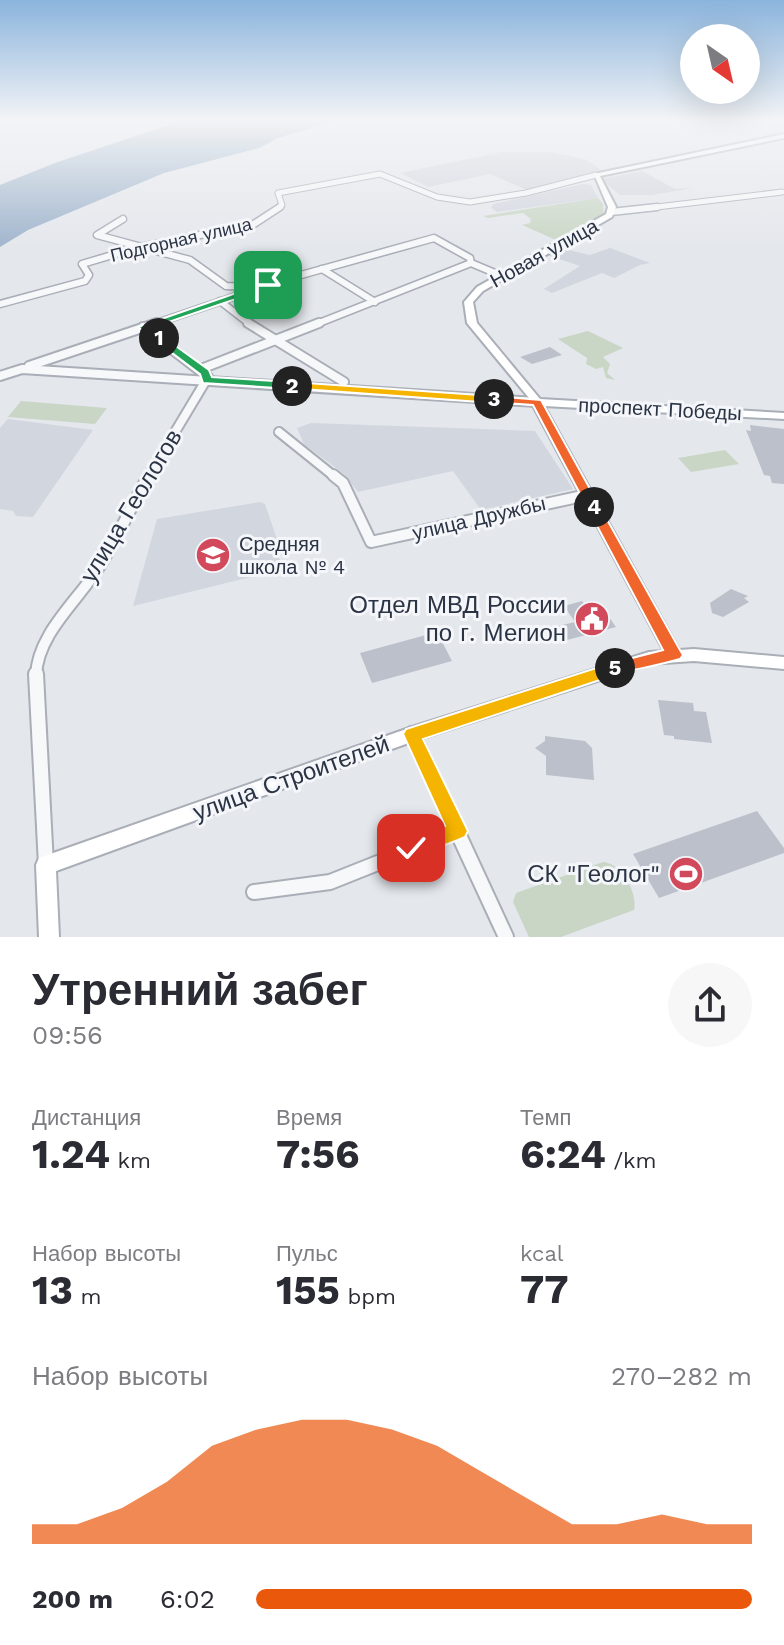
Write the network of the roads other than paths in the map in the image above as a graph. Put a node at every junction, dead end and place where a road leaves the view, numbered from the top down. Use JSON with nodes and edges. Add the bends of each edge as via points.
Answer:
{"nodes":[{"id":1,"x":655,"y":163,"type":"edge"},
{"id":2,"x":596,"y":175,"type":"junction"},
{"id":3,"x":782,"y":192,"type":"dead end"},
{"id":4,"x":611,"y":212,"type":"junction"},
{"id":5,"x":123,"y":219,"type":"dead end"},
{"id":6,"x":143,"y":247,"type":"junction"},
{"id":7,"x":471,"y":263,"type":"junction"},
{"id":8,"x":322,"y":269,"type":"junction"},
{"id":9,"x":502,"y":276,"type":"junction"},
{"id":10,"x":268,"y":285,"type":"junction"},
{"id":11,"x":226,"y":286,"type":"junction"},
{"id":12,"x":220,"y":301,"type":"junction"},
{"id":13,"x":375,"y":302,"type":"junction"},
{"id":14,"x":0,"y":304,"type":"edge"},
{"id":15,"x":186,"y":313,"type":"junction"},
{"id":16,"x":143,"y":327,"type":"junction"},
{"id":17,"x":279,"y":339,"type":"junction"},
{"id":18,"x":22,"y":369,"type":"junction"},
{"id":19,"x":204,"y":374,"type":"junction"},
{"id":20,"x":0,"y":376,"type":"edge"},
{"id":21,"x":344,"y":382,"type":"dead end"},
{"id":22,"x":537,"y":402,"type":"junction"},
{"id":23,"x":784,"y":416,"type":"edge"},
{"id":24,"x":279,"y":432,"type":"dead end"},
{"id":25,"x":587,"y":495,"type":"junction"},
{"id":26,"x":674,"y":655,"type":"junction"},
{"id":27,"x":784,"y":663,"type":"edge"},
{"id":28,"x":412,"y":734,"type":"junction"},
{"id":29,"x":458,"y":831,"type":"junction"},
{"id":30,"x":46,"y":865,"type":"junction"},
{"id":31,"x":254,"y":892,"type":"dead end"},
{"id":32,"x":49,"y":937,"type":"edge"},
{"id":33,"x":506,"y":937,"type":"edge"}],
"edges":[{"from":1,"to":2,"type":"street"},
{"from":2,"to":4,"type":"street","name":"Новая улица"},
{"from":2,"to":6,"type":"street","name":"Подгорная улица","via":[[458,202],[377,173],[289,188],[277,195],[280,206],[257,222]]},
{"from":3,"to":4,"type":"street"},
{"from":4,"to":9,"type":"street","name":"Новая улица"},
{"from":5,"to":6,"type":"street","via":[[97,235]]},
{"from":6,"to":11,"type":"street","via":[[193,261]]},
{"from":6,"to":14,"type":"street","name":"Подгорная улица","via":[[82,264],[89,275],[85,281]]},
{"from":7,"to":8,"type":"street","via":[[434,238]]},
{"from":7,"to":9,"type":"street"},
{"from":7,"to":13,"type":"street"},
{"from":8,"to":10,"type":"street"},
{"from":8,"to":13,"type":"street"},
{"from":9,"to":22,"type":"street","name":"Новая улица","via":[[472,295],[468,315]]},
{"from":10,"to":11,"type":"street"},
{"from":10,"to":12,"type":"street"},
{"from":11,"to":15,"type":"street","via":[[216,298]]},
{"from":12,"to":15,"type":"street"},
{"from":12,"to":17,"type":"street","via":[[245,322]]},
{"from":13,"to":17,"type":"street"},
{"from":15,"to":16,"type":"street"},
{"from":16,"to":18,"type":"street"},
{"from":16,"to":19,"type":"street"},
{"from":17,"to":19,"type":"street"},
{"from":17,"to":21,"type":"street"},
{"from":18,"to":19,"type":"street","name":"проспект Победы"},
{"from":18,"to":20,"type":"street","name":"проспект Победы"},
{"from":19,"to":22,"type":"street","name":"проспект Победы"},
{"from":19,"to":30,"type":"street","name":"улица Геологов","via":[[102,563],[55,625],[36,666]]},
{"from":22,"to":23,"type":"street","name":"проспект Победы"},
{"from":22,"to":25,"type":"street","name":"Новая улица"},
{"from":24,"to":25,"type":"street","name":"улица Дружбы","via":[[343,483],[371,542]]},
{"from":25,"to":26,"type":"street","name":"Новая улица"},
{"from":26,"to":27,"type":"street","name":"улица Строителей"},
{"from":26,"to":28,"type":"street","name":"улица Строителей","via":[[638,661]]},
{"from":28,"to":29,"type":"street"},
{"from":28,"to":30,"type":"street","name":"улица Строителей"},
{"from":29,"to":31,"type":"street","via":[[339,879]]},
{"from":29,"to":33,"type":"street"},
{"from":30,"to":32,"type":"street"}]}
